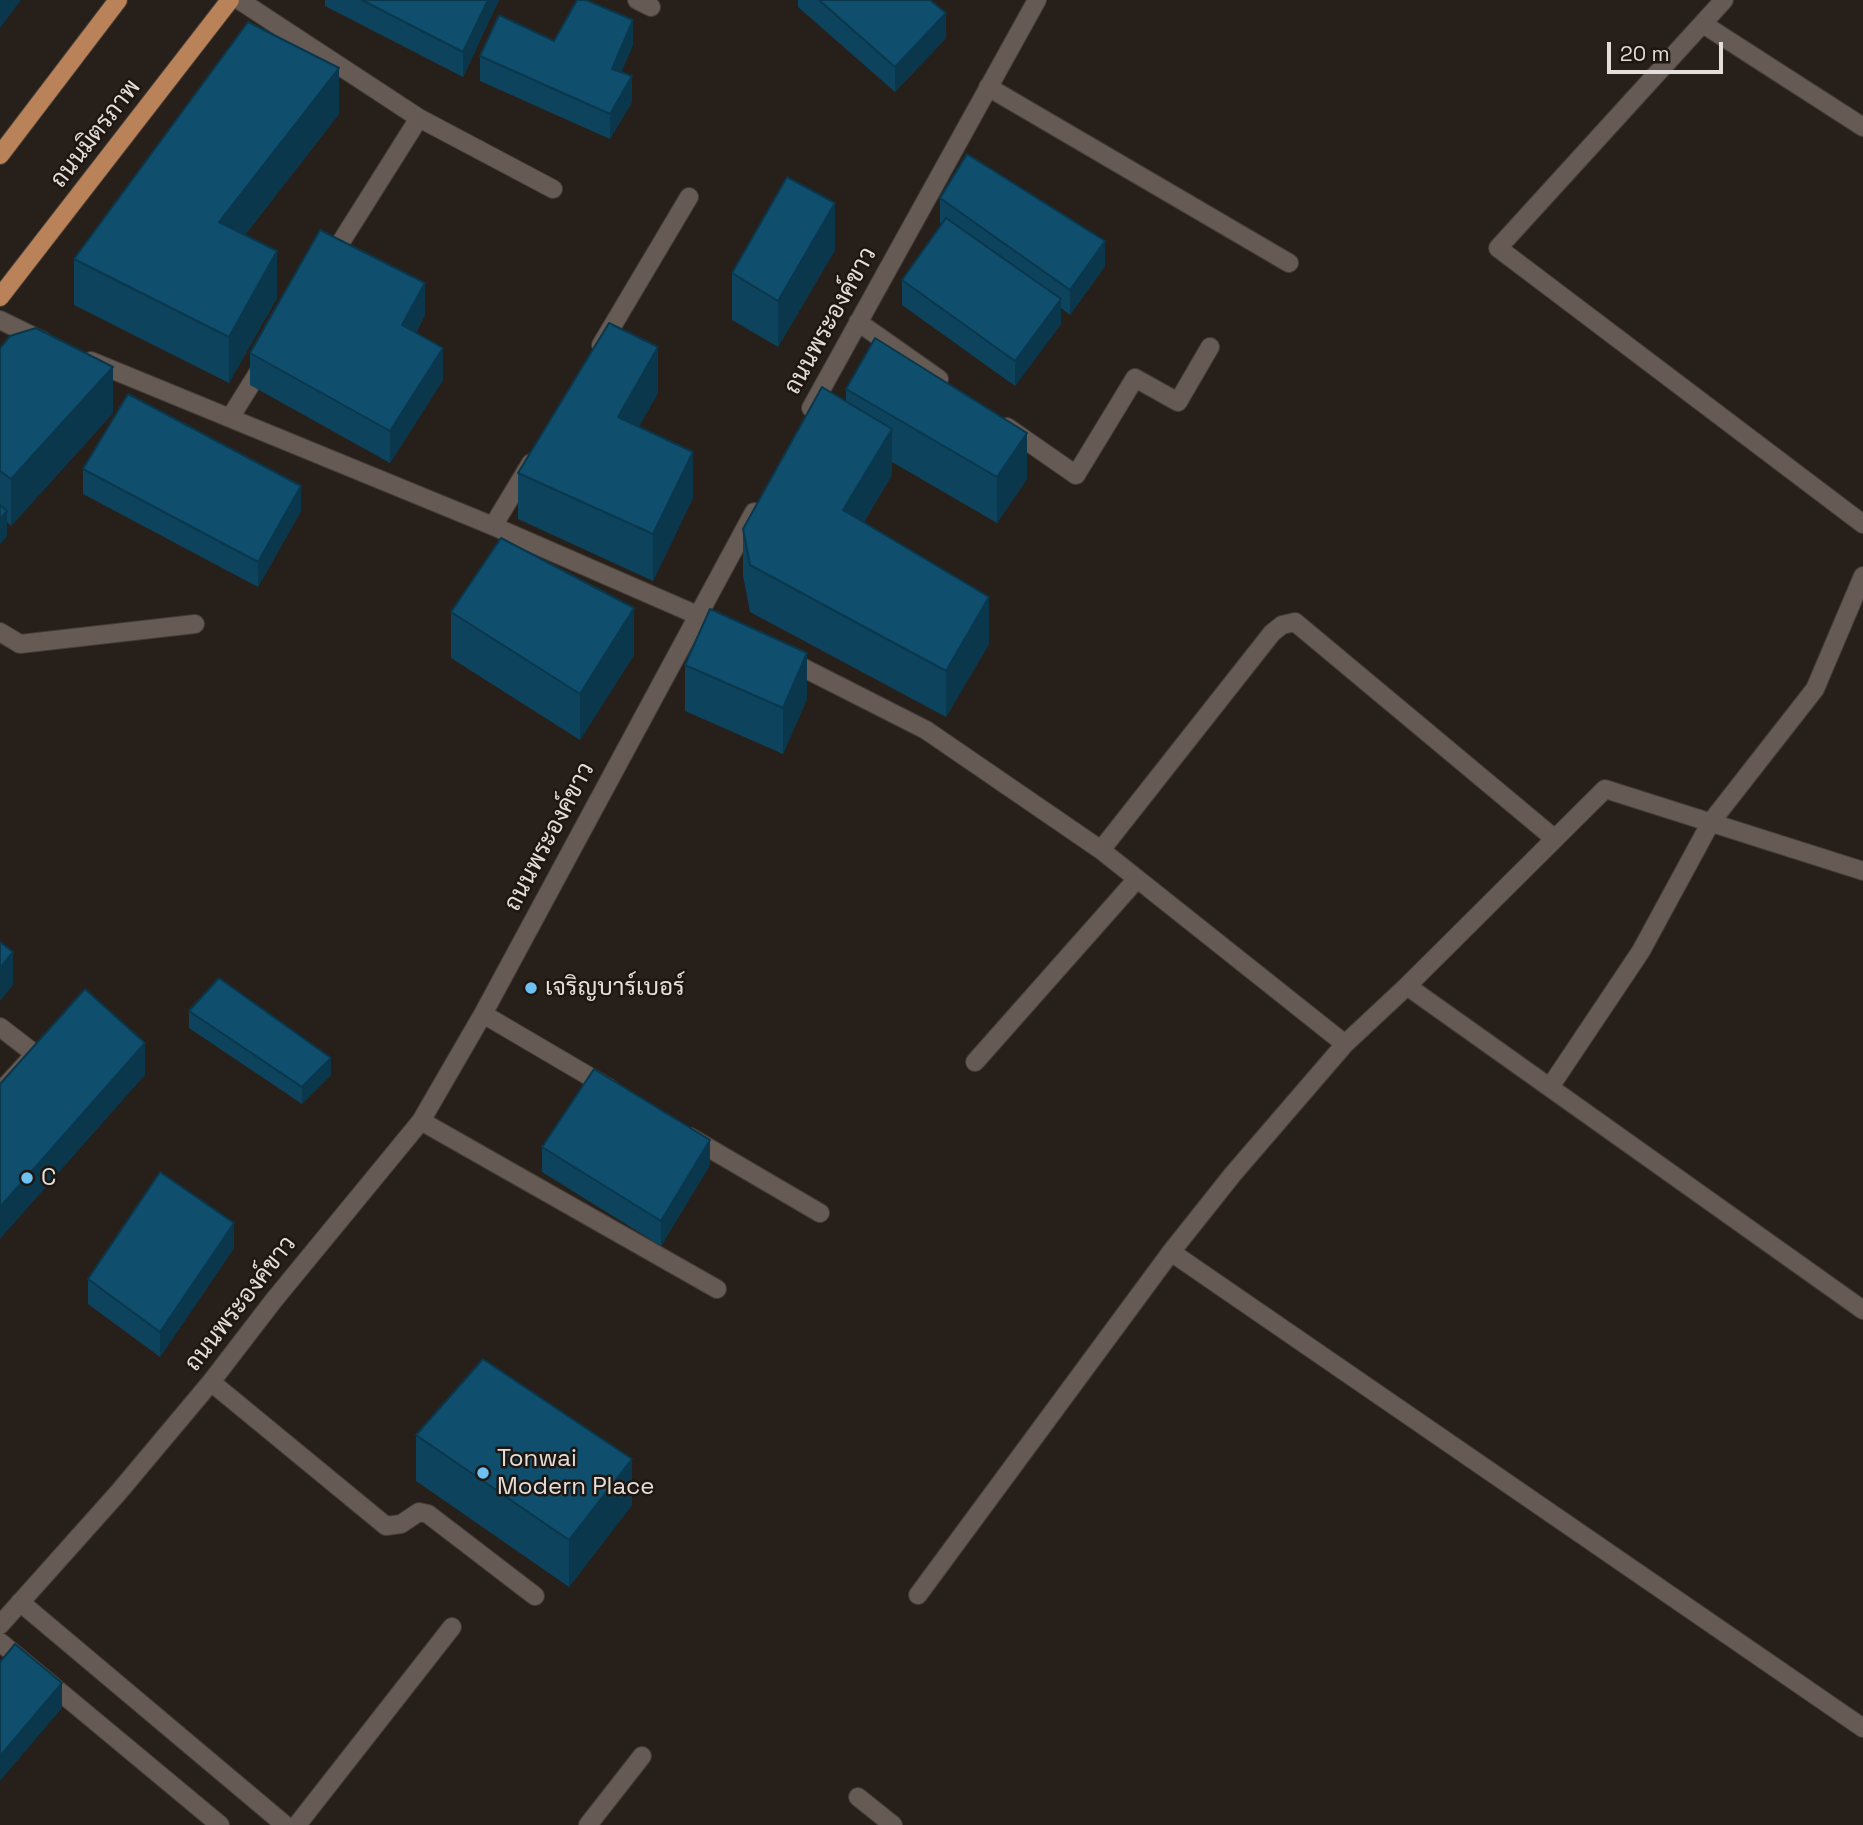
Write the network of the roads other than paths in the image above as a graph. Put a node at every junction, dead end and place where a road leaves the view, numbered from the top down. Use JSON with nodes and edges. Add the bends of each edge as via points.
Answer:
{"nodes":[{"id":1,"x":118,"y":0,"type":"edge"},
{"id":2,"x":230,"y":0,"type":"edge"},
{"id":3,"x":239,"y":0,"type":"edge"},
{"id":4,"x":1037,"y":0,"type":"edge"},
{"id":5,"x":1724,"y":0,"type":"edge"},
{"id":6,"x":1703,"y":24,"type":"junction"},
{"id":7,"x":988,"y":87,"type":"junction"},
{"id":8,"x":419,"y":118,"type":"junction"},
{"id":9,"x":1863,"y":127,"type":"edge"},
{"id":10,"x":0,"y":155,"type":"edge"},
{"id":11,"x":553,"y":190,"type":"dead end"},
{"id":12,"x":689,"y":197,"type":"dead end"},
{"id":13,"x":1289,"y":263,"type":"dead end"},
{"id":14,"x":317,"y":280,"type":"edge"},
{"id":15,"x":0,"y":297,"type":"edge"},
{"id":16,"x":0,"y":320,"type":"edge"},
{"id":17,"x":859,"y":323,"type":"junction"},
{"id":18,"x":1210,"y":347,"type":"dead end"},
{"id":19,"x":273,"y":349,"type":"edge"},
{"id":20,"x":591,"y":361,"type":"edge"},
{"id":21,"x":950,"y":387,"type":"edge"},
{"id":22,"x":230,"y":418,"type":"junction"},
{"id":23,"x":996,"y":419,"type":"edge"},
{"id":24,"x":805,"y":420,"type":"edge"},
{"id":25,"x":542,"y":443,"type":"edge"},
{"id":26,"x":764,"y":493,"type":"edge"},
{"id":27,"x":1863,"y":524,"type":"edge"},
{"id":28,"x":493,"y":526,"type":"junction"},
{"id":29,"x":1863,"y":576,"type":"edge"},
{"id":30,"x":697,"y":615,"type":"junction"},
{"id":31,"x":195,"y":624,"type":"dead end"},
{"id":32,"x":0,"y":632,"type":"edge"},
{"id":33,"x":745,"y":639,"type":"edge"},
{"id":34,"x":769,"y":651,"type":"edge"},
{"id":35,"x":1711,"y":822,"type":"junction"},
{"id":36,"x":1555,"y":839,"type":"junction"},
{"id":37,"x":1101,"y":850,"type":"junction"},
{"id":38,"x":1863,"y":871,"type":"edge"},
{"id":39,"x":1137,"y":879,"type":"junction"},
{"id":40,"x":1407,"y":986,"type":"junction"},
{"id":41,"x":483,"y":1014,"type":"junction"},
{"id":42,"x":0,"y":1027,"type":"edge"},
{"id":43,"x":1345,"y":1044,"type":"junction"},
{"id":44,"x":975,"y":1062,"type":"dead end"},
{"id":45,"x":1550,"y":1087,"type":"junction"},
{"id":46,"x":0,"y":1092,"type":"edge"},
{"id":47,"x":627,"y":1099,"type":"edge"},
{"id":48,"x":421,"y":1121,"type":"junction"},
{"id":49,"x":676,"y":1128,"type":"edge"},
{"id":50,"x":820,"y":1213,"type":"dead end"},
{"id":51,"x":1171,"y":1252,"type":"junction"},
{"id":52,"x":717,"y":1289,"type":"dead end"},
{"id":53,"x":1863,"y":1310,"type":"edge"},
{"id":54,"x":211,"y":1382,"type":"junction"},
{"id":55,"x":918,"y":1595,"type":"dead end"},
{"id":56,"x":535,"y":1596,"type":"dead end"},
{"id":57,"x":20,"y":1602,"type":"junction"},
{"id":58,"x":0,"y":1625,"type":"edge"},
{"id":59,"x":452,"y":1627,"type":"dead end"},
{"id":60,"x":0,"y":1642,"type":"edge"},
{"id":61,"x":1863,"y":1728,"type":"edge"},
{"id":62,"x":642,"y":1756,"type":"dead end"},
{"id":63,"x":858,"y":1797,"type":"dead end"},
{"id":64,"x":220,"y":1825,"type":"edge"},
{"id":65,"x":285,"y":1825,"type":"edge"},
{"id":66,"x":297,"y":1825,"type":"edge"},
{"id":67,"x":588,"y":1825,"type":"edge"},
{"id":68,"x":893,"y":1825,"type":"edge"}],
"edges":[{"from":1,"to":10,"type":"main road"},
{"from":2,"to":15,"type":"main road","name":"ถนนมิตรภาพ"},
{"from":3,"to":8,"type":"street"},
{"from":4,"to":7,"type":"street","name":"ถนนพระองค์ขาว"},
{"from":5,"to":6,"type":"street"},
{"from":6,"to":9,"type":"street"},
{"from":6,"to":27,"type":"street","via":[[1498,248]]},
{"from":7,"to":13,"type":"street"},
{"from":7,"to":17,"type":"street","name":"ถนนพระองค์ขาว"},
{"from":8,"to":11,"type":"street"},
{"from":8,"to":14,"type":"street"},
{"from":12,"to":20,"type":"street"},
{"from":16,"to":22,"type":"street"},
{"from":17,"to":21,"type":"street"},
{"from":17,"to":24,"type":"street","name":"ถนนพระองค์ขาว"},
{"from":18,"to":23,"type":"street","via":[[1178,402],[1135,377],[1076,475]]},
{"from":19,"to":22,"type":"street"},
{"from":22,"to":28,"type":"street"},
{"from":25,"to":28,"type":"street"},
{"from":26,"to":30,"type":"street","name":"ถนนพระองค์ขาว"},
{"from":28,"to":30,"type":"street"},
{"from":29,"to":35,"type":"street","via":[[1815,689]]},
{"from":30,"to":33,"type":"street"},
{"from":30,"to":41,"type":"street","name":"ถนนพระองค์ขาว"},
{"from":31,"to":32,"type":"street","via":[[20,644]]},
{"from":34,"to":37,"type":"street","via":[[926,730]]},
{"from":35,"to":36,"type":"street","via":[[1605,789]]},
{"from":35,"to":38,"type":"street"},
{"from":35,"to":45,"type":"street","via":[[1642,951]]},
{"from":36,"to":37,"type":"street","via":[[1295,622],[1282,625],[1267,639]]},
{"from":36,"to":40,"type":"street"},
{"from":37,"to":39,"type":"street"},
{"from":39,"to":43,"type":"street"},
{"from":39,"to":44,"type":"street"},
{"from":40,"to":43,"type":"street"},
{"from":40,"to":45,"type":"street"},
{"from":41,"to":47,"type":"street"},
{"from":41,"to":48,"type":"street","name":"ถนนพระองค์ขาว"},
{"from":42,"to":46,"type":"street","via":[[35,1054]]},
{"from":43,"to":51,"type":"street"},
{"from":45,"to":53,"type":"street"},
{"from":48,"to":52,"type":"street"},
{"from":48,"to":54,"type":"street","name":"ถนนพระองค์ขาว"},
{"from":49,"to":50,"type":"street"},
{"from":51,"to":55,"type":"street"},
{"from":51,"to":61,"type":"street"},
{"from":54,"to":56,"type":"street","via":[[386,1526],[401,1524],[419,1512],[428,1514]]},
{"from":54,"to":57,"type":"street","name":"ถนนพระองค์ขาว"},
{"from":57,"to":58,"type":"street","name":"ถนนพระองค์ขาว"},
{"from":57,"to":65,"type":"street"},
{"from":59,"to":66,"type":"street"},
{"from":60,"to":64,"type":"street"},
{"from":62,"to":67,"type":"street"},
{"from":63,"to":68,"type":"street"}]}
